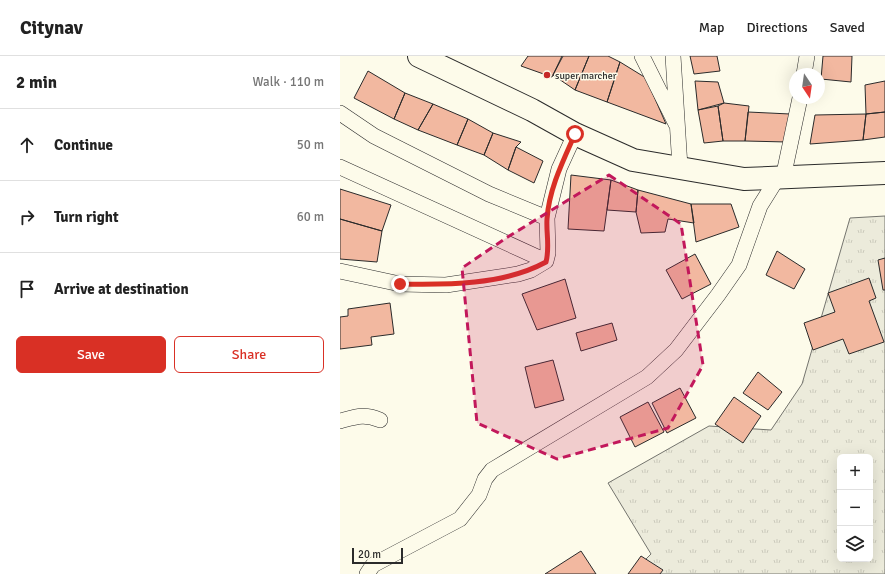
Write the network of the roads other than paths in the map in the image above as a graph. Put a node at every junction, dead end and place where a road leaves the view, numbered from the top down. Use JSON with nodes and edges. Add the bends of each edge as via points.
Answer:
{"nodes":[{"id":1,"x":419,"y":56,"type":"edge"},
{"id":2,"x":642,"y":56,"type":"edge"},
{"id":3,"x":673,"y":56,"type":"edge"},
{"id":4,"x":807,"y":56,"type":"edge"},
{"id":5,"x":805,"y":68,"type":"edge"},
{"id":6,"x":799,"y":104,"type":"edge"},
{"id":7,"x":340,"y":113,"type":"edge"},
{"id":8,"x":679,"y":130,"type":"junction"},
{"id":9,"x":575,"y":134,"type":"junction"},
{"id":10,"x":340,"y":167,"type":"edge"},
{"id":11,"x":680,"y":167,"type":"junction"},
{"id":12,"x":885,"y":173,"type":"edge"},
{"id":13,"x":783,"y":178,"type":"junction"},
{"id":14,"x":547,"y":218,"type":"junction"},
{"id":15,"x":546,"y":262,"type":"junction"},
{"id":16,"x":340,"y":271,"type":"edge"},
{"id":17,"x":380,"y":420,"type":"dead end"},
{"id":18,"x":340,"y":421,"type":"edge"},
{"id":19,"x":368,"y":574,"type":"edge"}],
"edges":[{"from":1,"to":9,"type":"highway","via":[[532,110]]},
{"from":2,"to":8,"type":"street"},
{"from":3,"to":8,"type":"street"},
{"from":4,"to":5,"type":"street"},
{"from":6,"to":13,"type":"street"},
{"from":7,"to":14,"type":"street","via":[[374,136],[488,194]]},
{"from":8,"to":11,"type":"street"},
{"from":9,"to":11,"type":"highway","via":[[632,160]]},
{"from":9,"to":14,"type":"street","via":[[559,169]]},
{"from":10,"to":15,"type":"street"},
{"from":11,"to":13,"type":"highway","via":[[744,179]]},
{"from":12,"to":13,"type":"highway"},
{"from":13,"to":19,"type":"street","via":[[775,182],[760,206],[739,265],[676,350],[647,377],[492,470],[485,479],[479,495],[460,519],[374,565]]},
{"from":14,"to":15,"type":"street"},
{"from":15,"to":16,"type":"street","via":[[518,274],[446,285],[400,284]]},
{"from":17,"to":18,"type":"street","via":[[358,415]]}]}
